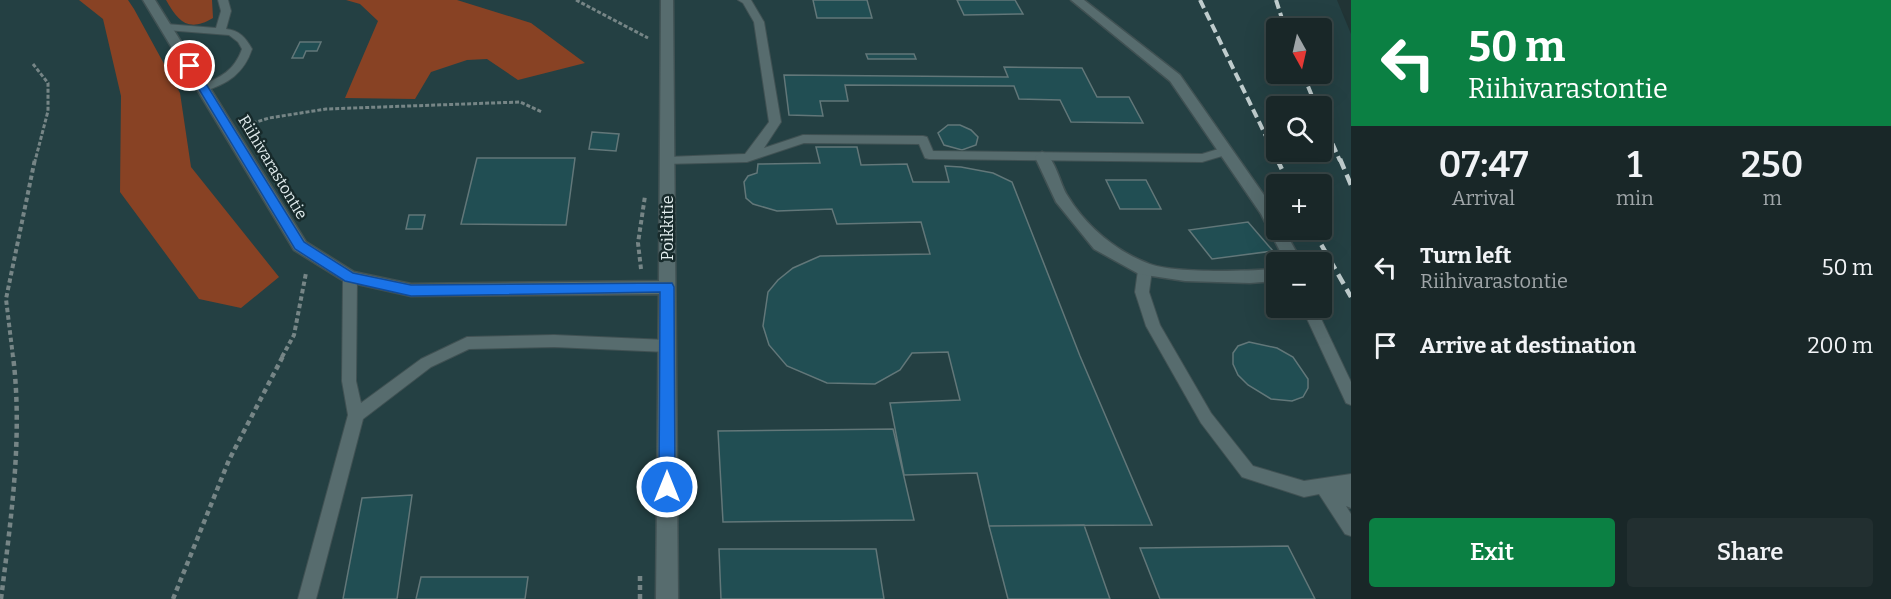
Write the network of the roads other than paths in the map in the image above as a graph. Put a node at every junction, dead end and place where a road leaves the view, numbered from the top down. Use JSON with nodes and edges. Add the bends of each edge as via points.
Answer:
{"nodes":[{"id":1,"x":149,"y":0,"type":"edge"},
{"id":2,"x":223,"y":0,"type":"edge"},
{"id":3,"x":667,"y":0,"type":"edge"},
{"id":4,"x":743,"y":0,"type":"edge"},
{"id":5,"x":1077,"y":0,"type":"edge"},
{"id":6,"x":166,"y":27,"type":"junction"},
{"id":7,"x":220,"y":31,"type":"junction"},
{"id":8,"x":204,"y":88,"type":"junction"},
{"id":9,"x":1225,"y":151,"type":"junction"},
{"id":10,"x":1042,"y":157,"type":"junction"},
{"id":11,"x":747,"y":158,"type":"junction"},
{"id":12,"x":667,"y":161,"type":"junction"},
{"id":13,"x":1266,"y":209,"type":"edge"},
{"id":14,"x":1144,"y":270,"type":"junction"},
{"id":15,"x":1266,"y":275,"type":"edge"},
{"id":16,"x":350,"y":278,"type":"junction"},
{"id":17,"x":667,"y":287,"type":"junction"},
{"id":18,"x":1314,"y":318,"type":"edge"},
{"id":19,"x":667,"y":346,"type":"junction"},
{"id":20,"x":1351,"y":398,"type":"edge"},
{"id":21,"x":356,"y":415,"type":"junction"},
{"id":22,"x":1337,"y":484,"type":"edge"},
{"id":23,"x":1351,"y":500,"type":"edge"},
{"id":24,"x":1351,"y":528,"type":"edge"},
{"id":25,"x":307,"y":599,"type":"edge"},
{"id":26,"x":668,"y":599,"type":"edge"}],
"edges":[{"from":1,"to":6,"type":"street","name":"Riihivarastontie"},
{"from":2,"to":7,"type":"lane","via":[[226,11]]},
{"from":3,"to":12,"type":"street","name":"Poikkitie"},
{"from":4,"to":11,"type":"lane","via":[[759,22],[775,122]]},
{"from":5,"to":9,"type":"street","via":[[1175,78]]},
{"from":6,"to":7,"type":"lane"},
{"from":6,"to":8,"type":"street","name":"Riihivarastontie"},
{"from":7,"to":8,"type":"lane","via":[[232,32],[247,49],[242,66],[227,79]]},
{"from":8,"to":16,"type":"street","name":"Riihivarastontie","via":[[300,246]]},
{"from":9,"to":10,"type":"lane","via":[[1202,158]]},
{"from":9,"to":13,"type":"street"},
{"from":10,"to":11,"type":"lane","via":[[929,155],[923,140],[803,139]]},
{"from":10,"to":14,"type":"street","via":[[1060,198],[1100,245]]},
{"from":11,"to":12,"type":"lane"},
{"from":12,"to":17,"type":"street","name":"Poikkitie"},
{"from":14,"to":15,"type":"street","via":[[1185,275]]},
{"from":14,"to":22,"type":"lane","via":[[1142,292],[1153,326],[1206,418],[1248,472],[1304,489]]},
{"from":16,"to":17,"type":"street","name":"Riihivarastontie","via":[[411,290]]},
{"from":16,"to":21,"type":"lane","via":[[349,381]]},
{"from":17,"to":19,"type":"street","name":"Poikkitie"},
{"from":18,"to":20,"type":"lane"},
{"from":19,"to":21,"type":"lane","via":[[554,341],[467,343],[426,363]]},
{"from":19,"to":26,"type":"street","name":"Poikkitie"},
{"from":21,"to":25,"type":"lane"},
{"from":22,"to":23,"type":"lane"},
{"from":22,"to":24,"type":"lane"}]}
